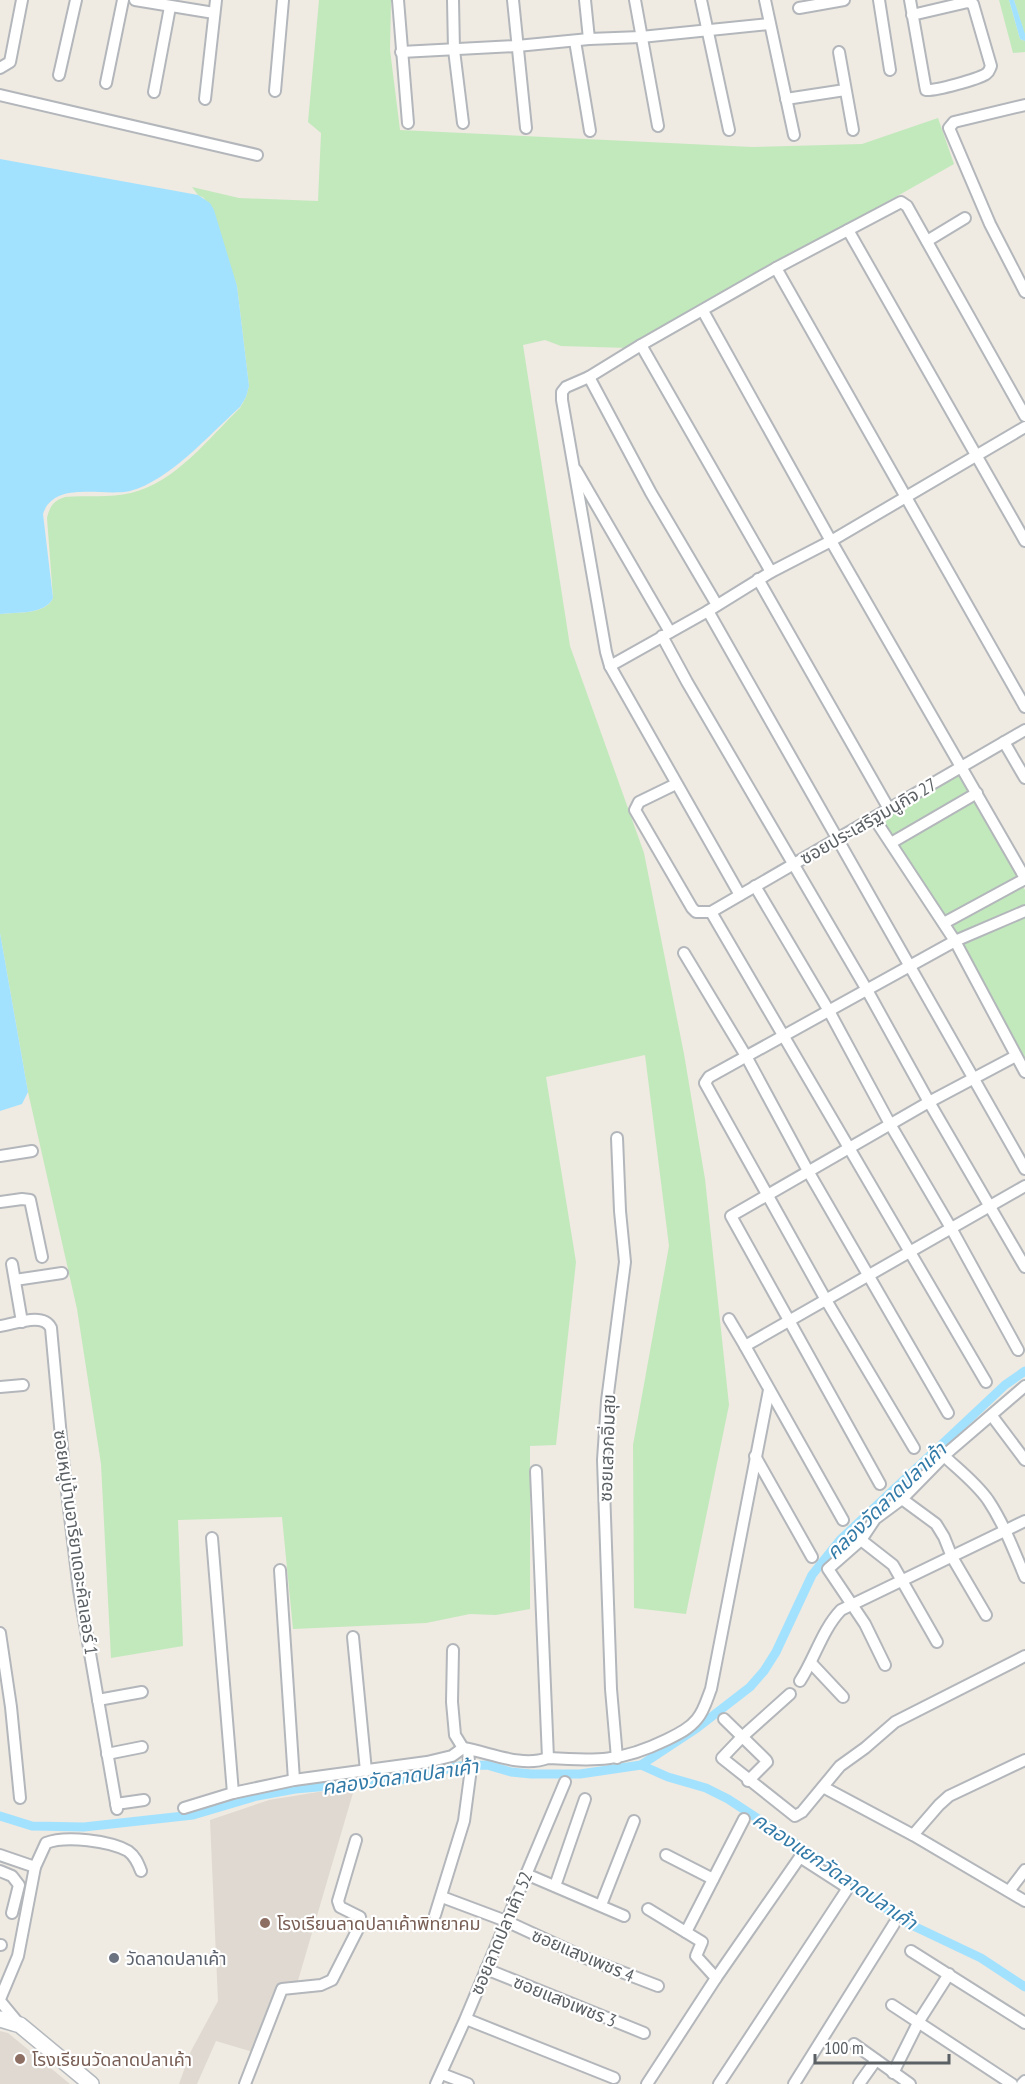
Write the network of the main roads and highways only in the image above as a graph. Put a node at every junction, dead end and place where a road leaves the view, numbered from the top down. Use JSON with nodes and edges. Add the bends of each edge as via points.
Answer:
{"nodes":[{"id":1,"x":0,"y":2019,"type":"edge"},
{"id":2,"x":91,"y":2084,"type":"edge"}],
"edges":[{"from":1,"to":2,"type":"main road","via":[[20,2025]]}]}
